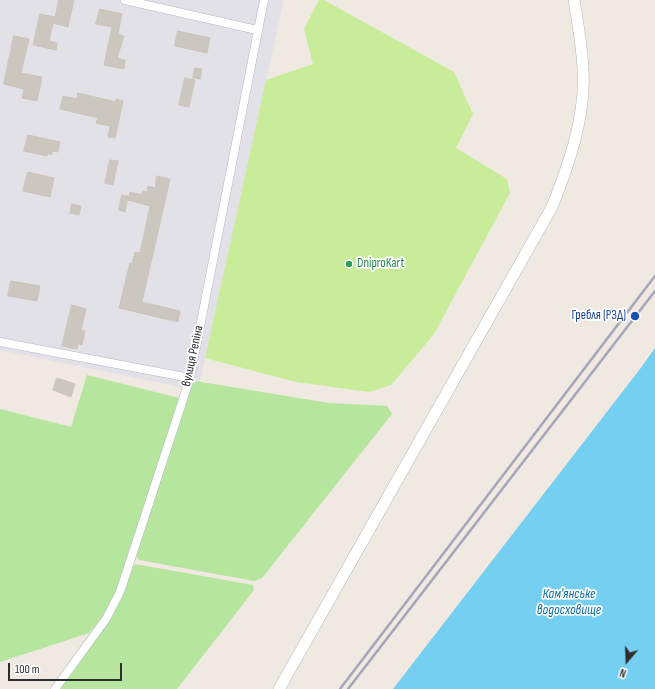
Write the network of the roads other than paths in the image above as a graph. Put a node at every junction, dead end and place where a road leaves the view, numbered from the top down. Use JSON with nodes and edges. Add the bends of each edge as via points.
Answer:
{"nodes":[{"id":1,"x":124,"y":0,"type":"edge"},
{"id":2,"x":264,"y":0,"type":"edge"},
{"id":3,"x":574,"y":0,"type":"edge"},
{"id":4,"x":257,"y":30,"type":"junction"},
{"id":5,"x":0,"y":342,"type":"edge"},
{"id":6,"x":190,"y":378,"type":"junction"},
{"id":7,"x":55,"y":689,"type":"edge"},
{"id":8,"x":279,"y":689,"type":"edge"}],
"edges":[{"from":1,"to":4,"type":"street"},
{"from":2,"to":4,"type":"street","name":"вулиця Репіна"},
{"from":3,"to":8,"type":"main road","via":[[584,71],[581,109],[564,177],[552,207]]},
{"from":4,"to":6,"type":"street","name":"вулиця Репіна"},
{"from":5,"to":6,"type":"street"},
{"from":6,"to":7,"type":"street","name":"вулиця Репіна","via":[[120,592],[106,619]]}]}
